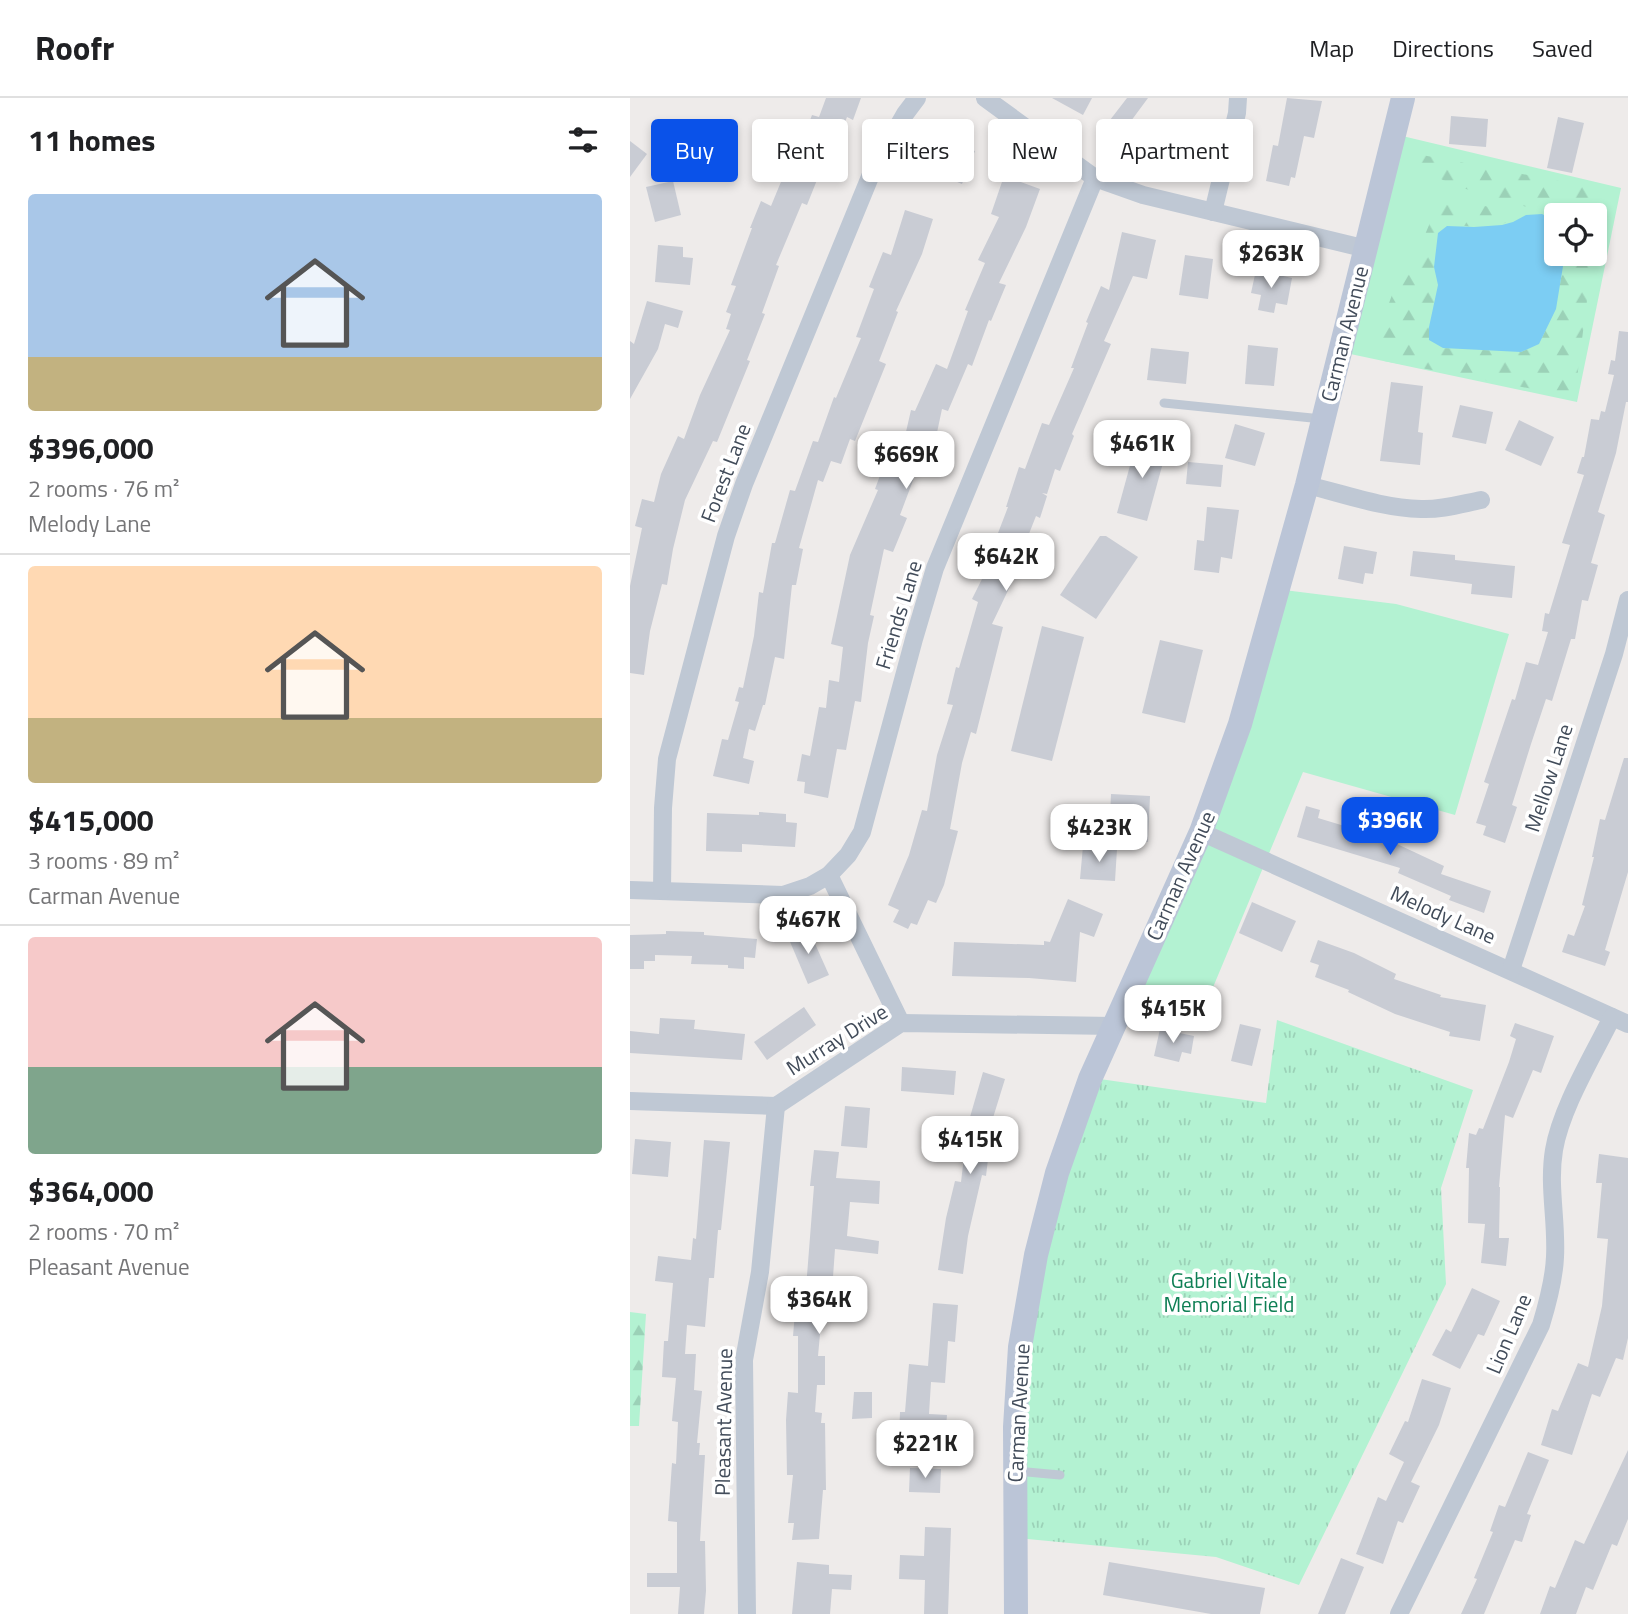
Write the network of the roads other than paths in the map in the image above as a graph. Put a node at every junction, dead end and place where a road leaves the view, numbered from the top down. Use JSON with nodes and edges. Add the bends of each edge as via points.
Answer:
{"nodes":[{"id":1,"x":917,"y":98,"type":"edge"},
{"id":2,"x":985,"y":98,"type":"edge"},
{"id":3,"x":1238,"y":98,"type":"edge"},
{"id":4,"x":1403,"y":98,"type":"edge"},
{"id":5,"x":1095,"y":178,"type":"junction"},
{"id":6,"x":1213,"y":212,"type":"junction"},
{"id":7,"x":1367,"y":249,"type":"junction"},
{"id":8,"x":1164,"y":403,"type":"dead end"},
{"id":9,"x":1324,"y":419,"type":"junction"},
{"id":10,"x":1307,"y":485,"type":"junction"},
{"id":11,"x":1480,"y":500,"type":"dead end"},
{"id":12,"x":1628,"y":600,"type":"edge"},
{"id":13,"x":1201,"y":832,"type":"junction"},
{"id":14,"x":829,"y":875,"type":"junction"},
{"id":15,"x":630,"y":890,"type":"edge"},
{"id":16,"x":662,"y":890,"type":"junction"},
{"id":17,"x":1511,"y":970,"type":"junction"},
{"id":18,"x":1620,"y":1021,"type":"edge"},
{"id":19,"x":901,"y":1023,"type":"junction"},
{"id":20,"x":1114,"y":1026,"type":"junction"},
{"id":21,"x":630,"y":1101,"type":"edge"},
{"id":22,"x":776,"y":1106,"type":"junction"},
{"id":23,"x":1014,"y":1471,"type":"junction"},
{"id":24,"x":1060,"y":1475,"type":"dead end"},
{"id":25,"x":747,"y":1614,"type":"edge"},
{"id":26,"x":1016,"y":1614,"type":"edge"},
{"id":27,"x":1399,"y":1614,"type":"edge"}],
"edges":[{"from":1,"to":16,"type":"street","name":"Forest Lane","via":[[872,172],[726,536],[667,759]]},
{"from":2,"to":5,"type":"street"},
{"from":3,"to":6,"type":"street"},
{"from":4,"to":7,"type":"main road","name":"Carman Avenue"},
{"from":5,"to":6,"type":"street"},
{"from":5,"to":14,"type":"street","name":"Friends Lane","via":[[935,568],[862,832]]},
{"from":6,"to":7,"type":"street"},
{"from":7,"to":9,"type":"main road","name":"Carman Avenue"},
{"from":8,"to":9,"type":"lane"},
{"from":9,"to":10,"type":"main road","name":"Carman Avenue"},
{"from":10,"to":11,"type":"street","via":[[1420,509]]},
{"from":10,"to":13,"type":"main road","name":"Carman Avenue","via":[[1240,724]]},
{"from":12,"to":17,"type":"street","name":"Mellow Lane"},
{"from":13,"to":17,"type":"street","name":"Melody Lane"},
{"from":13,"to":20,"type":"main road","name":"Carman Avenue"},
{"from":14,"to":16,"type":"street","name":"Friends Lane","via":[[783,895]]},
{"from":14,"to":19,"type":"street"},
{"from":15,"to":16,"type":"street","name":"Friends Lane"},
{"from":17,"to":18,"type":"street","name":"Melody Lane"},
{"from":18,"to":27,"type":"street","name":"Lion Lane","via":[[1566,1113],[1555,1149],[1551,1192],[1555,1256],[1541,1325]]},
{"from":19,"to":20,"type":"street","name":"Murray Drive"},
{"from":19,"to":22,"type":"street","name":"Murray Drive"},
{"from":20,"to":23,"type":"main road","name":"Carman Avenue","via":[[1057,1173],[1036,1255],[1020,1347]]},
{"from":21,"to":22,"type":"street","name":"Murray Drive"},
{"from":22,"to":25,"type":"street","name":"Pleasant Avenue","via":[[760,1272],[744,1360]]},
{"from":23,"to":24,"type":"lane"},
{"from":23,"to":26,"type":"main road","name":"Carman Avenue"}]}
